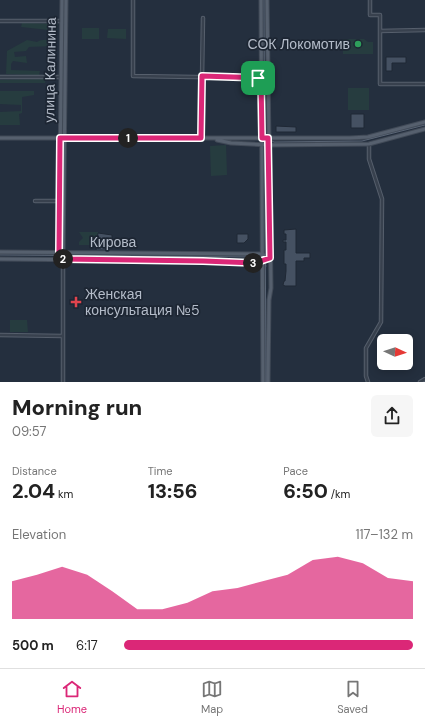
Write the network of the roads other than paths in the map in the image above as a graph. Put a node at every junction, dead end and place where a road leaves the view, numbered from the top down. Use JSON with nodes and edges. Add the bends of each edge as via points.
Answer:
{"nodes":[{"id":1,"x":62,"y":0,"type":"edge"},
{"id":2,"x":66,"y":0,"type":"edge"},
{"id":3,"x":133,"y":0,"type":"edge"},
{"id":4,"x":261,"y":0,"type":"edge"},
{"id":5,"x":267,"y":0,"type":"edge"},
{"id":6,"x":370,"y":0,"type":"edge"},
{"id":7,"x":203,"y":18,"type":"dead end"},
{"id":8,"x":0,"y":21,"type":"edge"},
{"id":9,"x":61,"y":22,"type":"junction"},
{"id":10,"x":425,"y":30,"type":"edge"},
{"id":11,"x":380,"y":31,"type":"junction"},
{"id":12,"x":202,"y":76,"type":"junction"},
{"id":13,"x":0,"y":77,"type":"edge"},
{"id":14,"x":61,"y":77,"type":"junction"},
{"id":15,"x":65,"y":77,"type":"junction"},
{"id":16,"x":261,"y":78,"type":"junction"},
{"id":17,"x":425,"y":84,"type":"edge"},
{"id":18,"x":425,"y":122,"type":"edge"},
{"id":19,"x":425,"y":129,"type":"edge"},
{"id":20,"x":0,"y":138,"type":"edge"},
{"id":21,"x":60,"y":138,"type":"junction"},
{"id":22,"x":64,"y":138,"type":"junction"},
{"id":23,"x":201,"y":138,"type":"junction"},
{"id":24,"x":262,"y":138,"type":"junction"},
{"id":25,"x":268,"y":138,"type":"junction"},
{"id":26,"x":211,"y":139,"type":"junction"},
{"id":27,"x":262,"y":144,"type":"junction"},
{"id":28,"x":369,"y":144,"type":"junction"},
{"id":29,"x":268,"y":145,"type":"junction"},
{"id":30,"x":35,"y":201,"type":"dead end"},
{"id":31,"x":59,"y":201,"type":"junction"},
{"id":32,"x":0,"y":252,"type":"edge"},
{"id":33,"x":61,"y":252,"type":"junction"},
{"id":34,"x":262,"y":254,"type":"junction"},
{"id":35,"x":270,"y":258,"type":"junction"},
{"id":36,"x":0,"y":259,"type":"edge"},
{"id":37,"x":63,"y":259,"type":"junction"},
{"id":38,"x":262,"y":261,"type":"junction"},
{"id":39,"x":0,"y":335,"type":"edge"},
{"id":40,"x":63,"y":336,"type":"junction"},
{"id":41,"x":425,"y":378,"type":"edge"},
{"id":42,"x":63,"y":382,"type":"edge"},
{"id":43,"x":263,"y":382,"type":"edge"},
{"id":44,"x":268,"y":382,"type":"edge"},
{"id":45,"x":368,"y":382,"type":"edge"},
{"id":46,"x":420,"y":382,"type":"edge"}],
"edges":[{"from":1,"to":9,"type":"main road","name":"улица Калинина"},
{"from":2,"to":15,"type":"main road","name":"улица Калинина"},
{"from":3,"to":12,"type":"street","via":[[133,76]]},
{"from":4,"to":16,"type":"main road"},
{"from":5,"to":25,"type":"main road"},
{"from":6,"to":11,"type":"street","via":[[370,14],[380,14]]},
{"from":7,"to":12,"type":"street"},
{"from":8,"to":9,"type":"street"},
{"from":9,"to":14,"type":"main road","name":"улица Калинина"},
{"from":10,"to":11,"type":"street"},
{"from":11,"to":17,"type":"street","via":[[380,84]]},
{"from":12,"to":16,"type":"street"},
{"from":12,"to":23,"type":"street"},
{"from":13,"to":14,"type":"street"},
{"from":14,"to":15,"type":"street"},
{"from":14,"to":21,"type":"main road","name":"улица Калинина"},
{"from":15,"to":22,"type":"main road","name":"улица Калинина"},
{"from":16,"to":24,"type":"main road"},
{"from":18,"to":25,"type":"main road","via":[[368,137]]},
{"from":19,"to":28,"type":"main road"},
{"from":20,"to":21,"type":"main road"},
{"from":21,"to":22,"type":"main road"},
{"from":21,"to":31,"type":"main road","name":"улица Калинина"},
{"from":22,"to":23,"type":"main road"},
{"from":22,"to":33,"type":"main road","name":"улица Калинина"},
{"from":23,"to":26,"type":"main road"},
{"from":24,"to":25,"type":"main road"},
{"from":24,"to":26,"type":"main road"},
{"from":24,"to":27,"type":"main road"},
{"from":25,"to":29,"type":"main road"},
{"from":26,"to":27,"type":"main road","via":[[231,143]]},
{"from":27,"to":29,"type":"main road"},
{"from":27,"to":34,"type":"main road"},
{"from":28,"to":29,"type":"main road"},
{"from":28,"to":45,"type":"street","via":[[369,159],[382,203],[381,322],[366,348]]},
{"from":29,"to":35,"type":"main road"},
{"from":30,"to":31,"type":"street"},
{"from":31,"to":33,"type":"main road","name":"улица Калинина"},
{"from":32,"to":33,"type":"main road","name":"Кирова"},
{"from":33,"to":34,"type":"main road","name":"Кирова"},
{"from":33,"to":37,"type":"main road","name":"улица Калинина"},
{"from":34,"to":35,"type":"main road"},
{"from":34,"to":38,"type":"main road"},
{"from":35,"to":38,"type":"main road"},
{"from":35,"to":44,"type":"main road"},
{"from":36,"to":37,"type":"main road"},
{"from":37,"to":38,"type":"main road","via":[[231,263]]},
{"from":37,"to":40,"type":"street","name":"улица Калинина"},
{"from":38,"to":43,"type":"main road"},
{"from":39,"to":40,"type":"street"},
{"from":40,"to":42,"type":"street","name":"улица Калинина"},
{"from":41,"to":46,"type":"street"}]}
